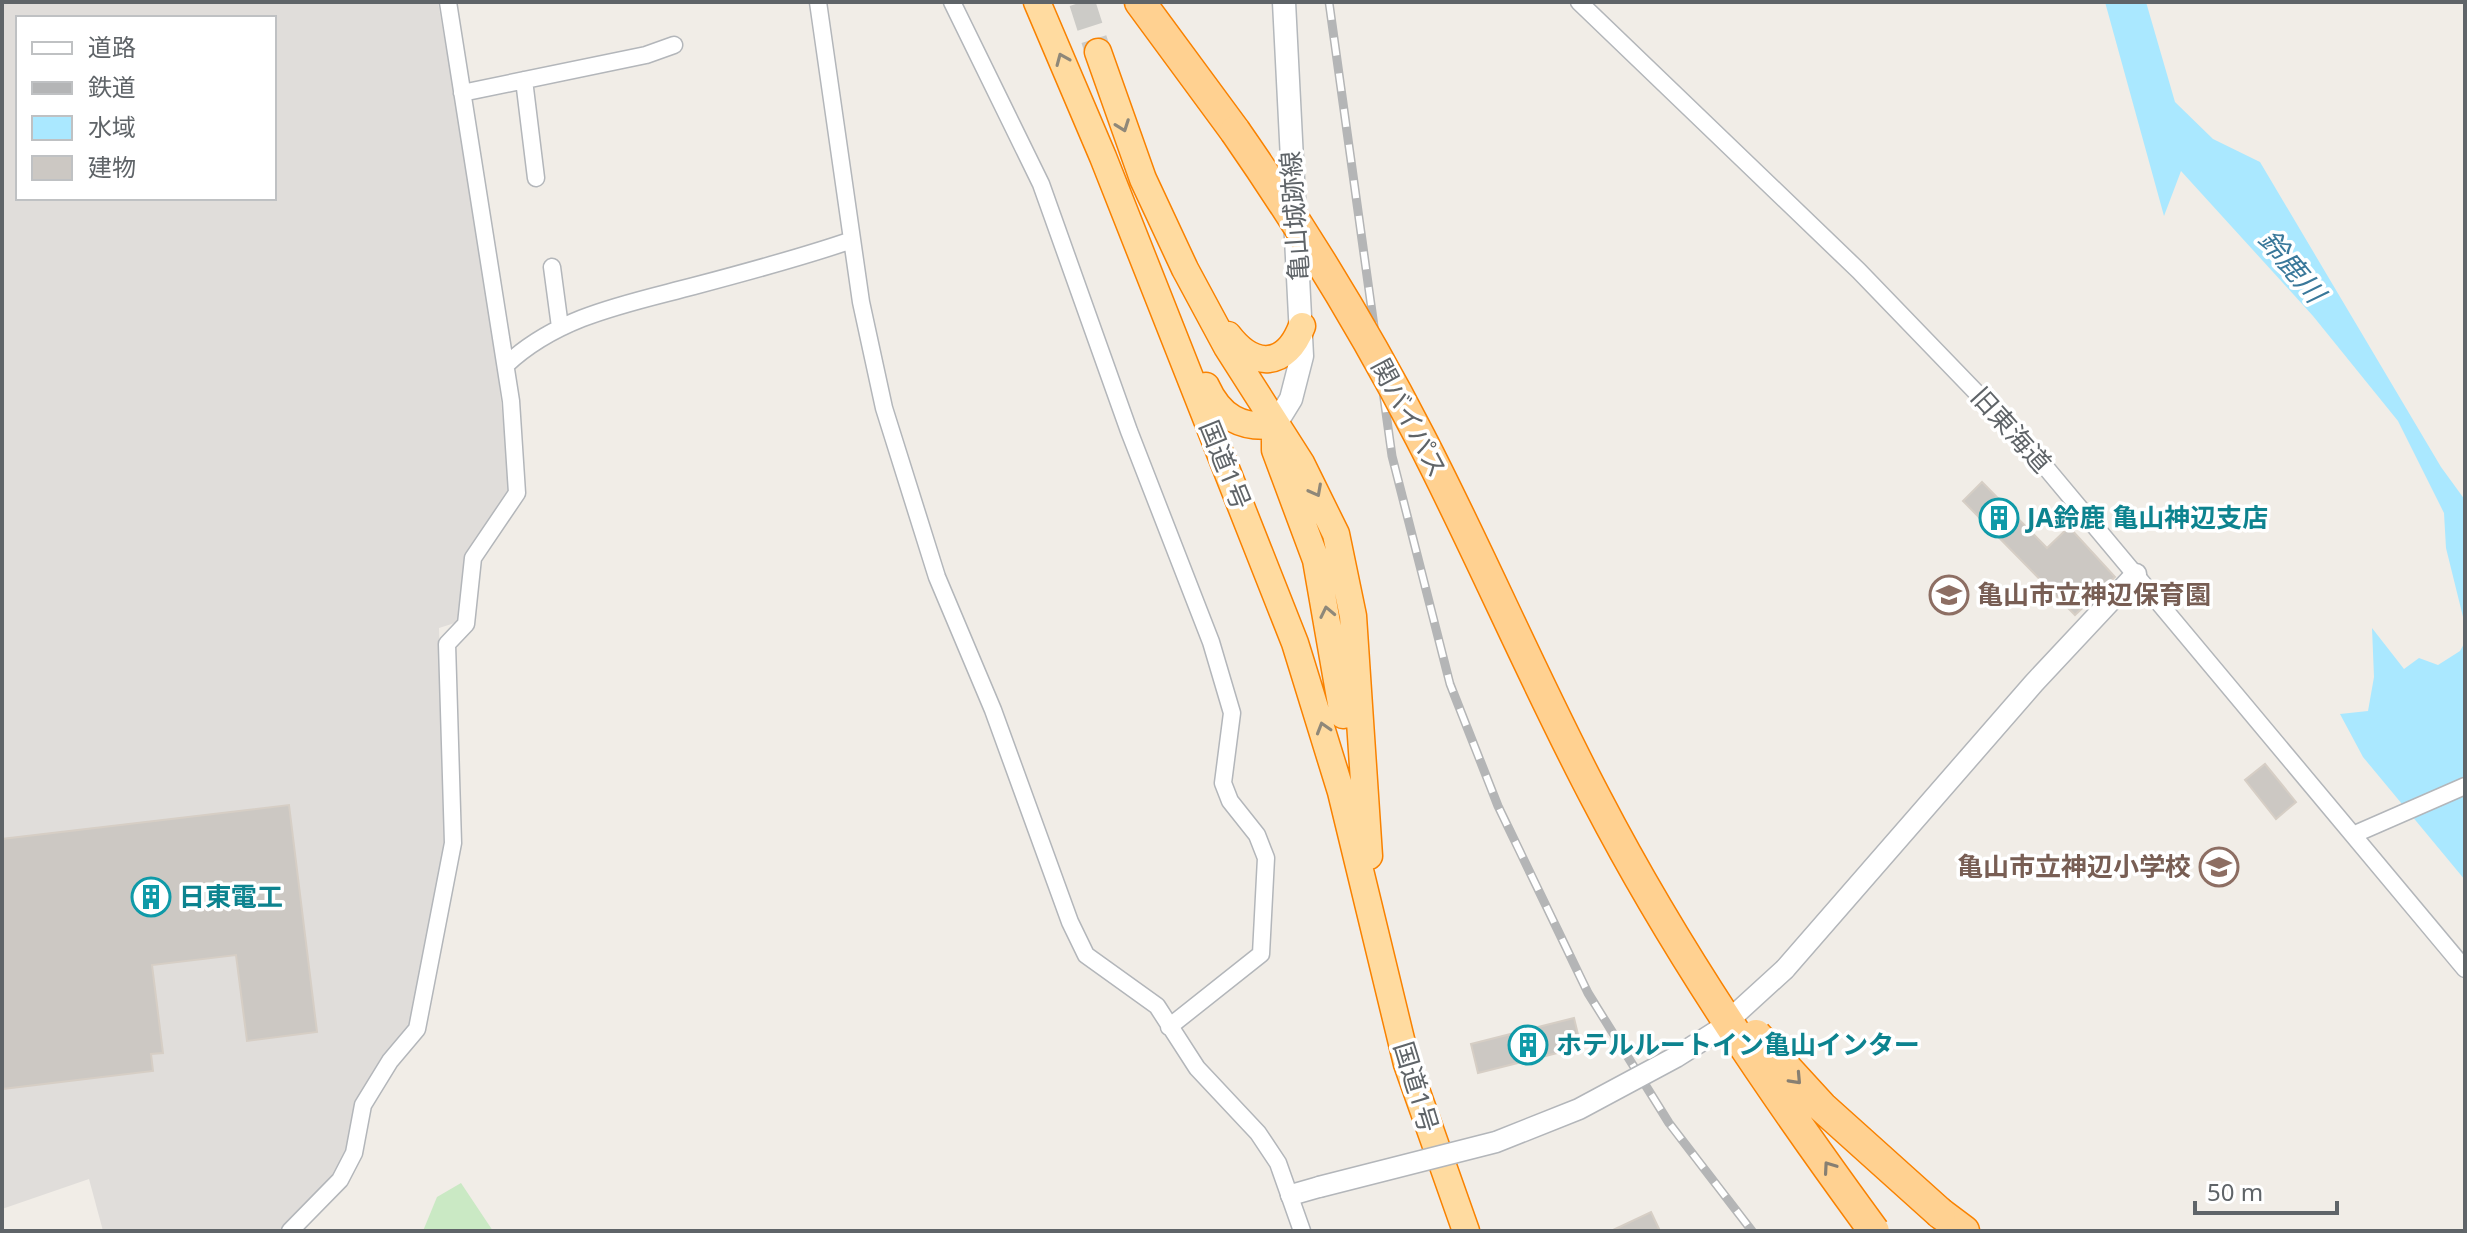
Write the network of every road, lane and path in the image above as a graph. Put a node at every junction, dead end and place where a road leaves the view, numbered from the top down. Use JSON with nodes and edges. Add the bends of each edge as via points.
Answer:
{"nodes":[{"id":1,"x":448,"y":2,"type":"edge"},
{"id":2,"x":818,"y":2,"type":"edge"},
{"id":3,"x":952,"y":2,"type":"edge"},
{"id":4,"x":1037,"y":2,"type":"edge"},
{"id":5,"x":1140,"y":2,"type":"edge"},
{"id":6,"x":1284,"y":2,"type":"edge"},
{"id":7,"x":1579,"y":2,"type":"edge"},
{"id":8,"x":674,"y":45,"type":"dead end"},
{"id":9,"x":1098,"y":52,"type":"tunnel mouth"},
{"id":10,"x":524,"y":80,"type":"junction"},
{"id":11,"x":462,"y":93,"type":"junction"},
{"id":12,"x":1103,"y":157,"type":"junction"},
{"id":13,"x":536,"y":178,"type":"dead end"},
{"id":14,"x":1160,"y":218,"type":"junction"},
{"id":15,"x":852,"y":240,"type":"junction"},
{"id":16,"x":552,"y":267,"type":"dead end"},
{"id":17,"x":1302,"y":326,"type":"junction"},
{"id":18,"x":560,"y":327,"type":"junction"},
{"id":19,"x":506,"y":365,"type":"junction"},
{"id":20,"x":1275,"y":425,"type":"junction"},
{"id":21,"x":2136,"y":574,"type":"junction"},
{"id":22,"x":2465,"y":786,"type":"edge"},
{"id":23,"x":2355,"y":834,"type":"junction"},
{"id":24,"x":1357,"y":856,"type":"junction"},
{"id":25,"x":1631,"y":862,"type":"junction"},
{"id":26,"x":1378,"y":939,"type":"junction"},
{"id":27,"x":2465,"y":969,"type":"edge"},
{"id":28,"x":1169,"y":1027,"type":"junction"},
{"id":29,"x":1291,"y":1195,"type":"junction"},
{"id":30,"x":290,"y":1231,"type":"edge"},
{"id":31,"x":1302,"y":1231,"type":"edge"},
{"id":32,"x":1466,"y":1231,"type":"edge"},
{"id":33,"x":1874,"y":1231,"type":"edge"},
{"id":34,"x":1964,"y":1231,"type":"edge"}],
"edges":[{"from":1,"to":11,"type":"street"},
{"from":2,"to":15,"type":"street"},
{"from":3,"to":28,"type":"street","via":[[1041,184],[1211,642],[1232,713],[1223,783],[1266,858],[1261,954]]},
{"from":12,"to":4,"type":"highway","name":"国道1号","one_way":true},
{"from":5,"to":25,"type":"highway","name":"関バイパス","bridge":true,"via":[[1331,275],[1394,389]]},
{"from":6,"to":17,"type":"main road","name":"亀山城跡線"},
{"from":7,"to":21,"type":"street","name":"旧東海道","via":[[1956,369]]},
{"from":8,"to":10,"type":"street"},
{"from":9,"to":14,"type":"highway","name":"国道1号","one_way":true},
{"from":10,"to":11,"type":"street"},
{"from":10,"to":13,"type":"street"},
{"from":11,"to":19,"type":"street"},
{"from":12,"to":20,"type":"highway","via":[[1219,410],[1250,425]]},
{"from":24,"to":12,"type":"highway","name":"国道1号","one_way":true,"via":[[1295,643]]},
{"from":14,"to":17,"type":"highway","via":[[1211,308],[1246,355],[1258,359],[1282,354],[1292,347]]},
{"from":14,"to":20,"type":"highway","name":"国道1号","via":[[1213,322]]},
{"from":15,"to":18,"type":"street","via":[[773,266],[608,307]]},
{"from":15,"to":28,"type":"street","via":[[884,408],[937,577],[993,710],[1070,922],[1086,955],[1146,994]]},
{"from":16,"to":18,"type":"street"},
{"from":17,"to":20,"type":"main road","name":"亀山城跡線","via":[[1299,379]]},
{"from":18,"to":19,"type":"street","via":[[531,341]]},
{"from":19,"to":30,"type":"street","via":[[517,493],[473,558],[466,624],[447,644],[453,843],[417,1029],[369,1094],[354,1153],[340,1180]]},
{"from":24,"to":20,"type":"highway","one_way":true,"via":[[1331,629],[1310,537],[1275,450]]},
{"from":20,"to":26,"type":"highway","name":"国道1号","one_way":true,"via":[[1324,505],[1344,564],[1353,616]]},
{"from":21,"to":23,"type":"street","name":"旧東海道"},
{"from":21,"to":29,"type":"street","bridge":true,"via":[[1785,969],[1717,1031],[1579,1109],[1496,1142]]},
{"from":22,"to":23,"type":"street"},
{"from":23,"to":27,"type":"street","name":"旧東海道"},
{"from":24,"to":26,"type":"highway","name":"国道1号"},
{"from":33,"to":25,"type":"highway","one_way":true,"bridge":true,"via":[[1716,1004]]},
{"from":25,"to":34,"type":"highway","one_way":true,"bridge":true,"via":[[1726,998],[1772,1053],[1878,1161]]},
{"from":26,"to":32,"type":"highway","name":"国道1号","via":[[1407,1064]]},
{"from":28,"to":29,"type":"street","via":[[1197,1068],[1258,1133]]},
{"from":29,"to":31,"type":"street"}]}
